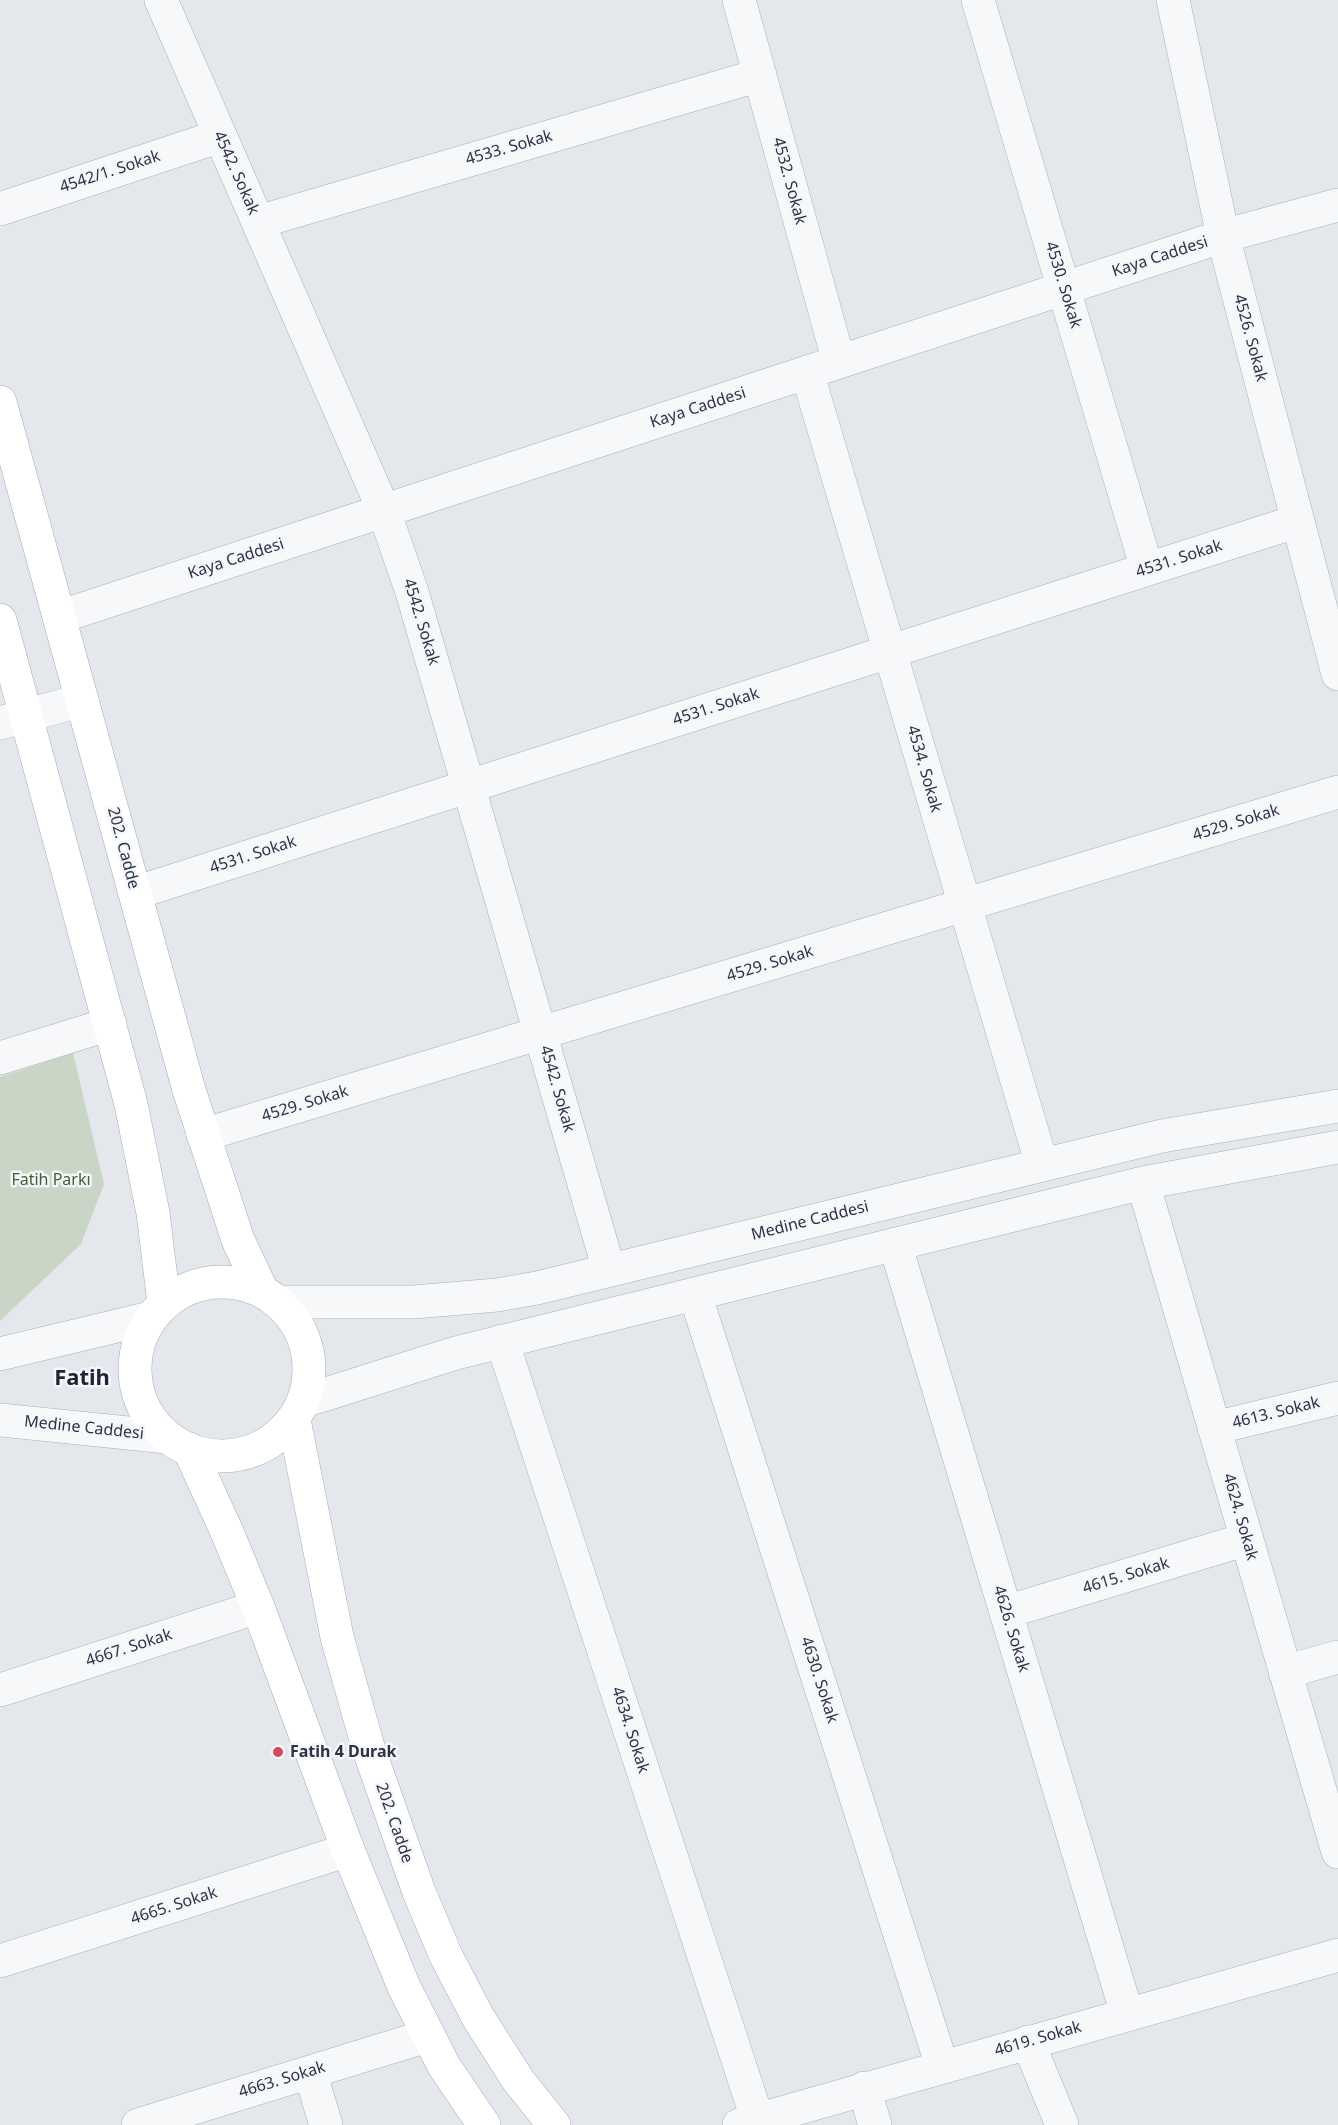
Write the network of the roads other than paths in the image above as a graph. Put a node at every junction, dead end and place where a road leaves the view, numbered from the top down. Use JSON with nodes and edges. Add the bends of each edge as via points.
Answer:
{"nodes":[{"id":1,"x":161,"y":0,"type":"edge"},
{"id":2,"x":739,"y":0,"type":"edge"},
{"id":3,"x":978,"y":0,"type":"edge"},
{"id":4,"x":1173,"y":0,"type":"edge"},
{"id":5,"x":760,"y":75,"type":"junction"},
{"id":6,"x":220,"y":136,"type":"junction"},
{"id":7,"x":1338,"y":205,"type":"edge"},
{"id":8,"x":0,"y":209,"type":"edge"},
{"id":9,"x":258,"y":222,"type":"junction"},
{"id":10,"x":1223,"y":236,"type":"junction"},
{"id":11,"x":1064,"y":288,"type":"junction"},
{"id":12,"x":839,"y":362,"type":"junction"},
{"id":13,"x":807,"y":372,"type":"junction"},
{"id":14,"x":0,"y":402,"type":"edge"},
{"id":15,"x":384,"y":511,"type":"junction"},
{"id":16,"x":1298,"y":521,"type":"junction"},
{"id":17,"x":1147,"y":569,"type":"junction"},
{"id":18,"x":59,"y":617,"type":"junction"},
{"id":19,"x":0,"y":620,"type":"edge"},
{"id":20,"x":889,"y":651,"type":"junction"},
{"id":21,"x":1338,"y":674,"type":"edge"},
{"id":22,"x":82,"y":700,"type":"junction"},
{"id":23,"x":13,"y":719,"type":"edge"},
{"id":24,"x":470,"y":786,"type":"junction"},
{"id":25,"x":1338,"y":792,"type":"edge"},
{"id":26,"x":135,"y":893,"type":"junction"},
{"id":27,"x":964,"y":905,"type":"junction"},
{"id":28,"x":110,"y":1024,"type":"junction"},
{"id":29,"x":541,"y":1033,"type":"junction"},
{"id":30,"x":0,"y":1058,"type":"edge"},
{"id":31,"x":1338,"y":1106,"type":"edge"},
{"id":32,"x":203,"y":1135,"type":"junction"},
{"id":33,"x":1338,"y":1147,"type":"edge"},
{"id":34,"x":1042,"y":1165,"type":"junction"},
{"id":35,"x":1143,"y":1183,"type":"junction"},
{"id":36,"x":895,"y":1244,"type":"junction"},
{"id":37,"x":609,"y":1270,"type":"junction"},
{"id":38,"x":695,"y":1294,"type":"junction"},
{"id":39,"x":270,"y":1295,"type":"junction"},
{"id":40,"x":157,"y":1310,"type":"junction"},
{"id":41,"x":502,"y":1341,"type":"junction"},
{"id":42,"x":0,"y":1354,"type":"edge"},
{"id":43,"x":1338,"y":1398,"type":"edge"},
{"id":44,"x":299,"y":1410,"type":"junction"},
{"id":45,"x":0,"y":1420,"type":"edge"},
{"id":46,"x":1214,"y":1428,"type":"junction"},
{"id":47,"x":178,"y":1443,"type":"junction"},
{"id":48,"x":1246,"y":1539,"type":"junction"},
{"id":49,"x":258,"y":1607,"type":"junction"},
{"id":50,"x":1006,"y":1612,"type":"junction"},
{"id":51,"x":1338,"y":1657,"type":"edge"},
{"id":52,"x":1285,"y":1672,"type":"junction"},
{"id":53,"x":0,"y":1690,"type":"edge"},
{"id":54,"x":348,"y":1850,"type":"junction"},
{"id":55,"x":1338,"y":1852,"type":"edge"},
{"id":56,"x":1338,"y":1955,"type":"edge"},
{"id":57,"x":0,"y":1961,"type":"edge"},
{"id":58,"x":1127,"y":2014,"type":"junction"},
{"id":59,"x":427,"y":2036,"type":"junction"},
{"id":60,"x":1028,"y":2042,"type":"junction"},
{"id":61,"x":942,"y":2066,"type":"junction"},
{"id":62,"x":310,"y":2072,"type":"junction"},
{"id":63,"x":864,"y":2088,"type":"junction"},
{"id":64,"x":748,"y":2122,"type":"edge"},
{"id":65,"x":138,"y":2125,"type":"edge"},
{"id":66,"x":326,"y":2125,"type":"edge"},
{"id":67,"x":484,"y":2125,"type":"edge"},
{"id":68,"x":554,"y":2125,"type":"edge"},
{"id":69,"x":875,"y":2125,"type":"edge"},
{"id":70,"x":1062,"y":2125,"type":"edge"}],
"edges":[{"from":1,"to":6,"type":"street","name":"4542. Sokak"},
{"from":2,"to":5,"type":"street","name":"4532. Sokak"},
{"from":3,"to":11,"type":"street","name":"4530. Sokak"},
{"from":4,"to":10,"type":"street","name":"4526. Sokak"},
{"from":5,"to":9,"type":"street","name":"4533. Sokak"},
{"from":5,"to":12,"type":"street","name":"4532. Sokak"},
{"from":6,"to":8,"type":"street","name":"4542/1. Sokak"},
{"from":6,"to":9,"type":"street","name":"4542. Sokak"},
{"from":7,"to":10,"type":"street","name":"Kaya Caddesi"},
{"from":9,"to":15,"type":"street","name":"4542. Sokak"},
{"from":10,"to":11,"type":"street","name":"Kaya Caddesi"},
{"from":10,"to":16,"type":"street","name":"4526. Sokak"},
{"from":11,"to":12,"type":"street","name":"Kaya Caddesi"},
{"from":11,"to":17,"type":"street","name":"4530. Sokak"},
{"from":12,"to":13,"type":"street","name":"Kaya Caddesi"},
{"from":13,"to":15,"type":"street","name":"Kaya Caddesi"},
{"from":13,"to":20,"type":"street","name":"4534. Sokak"},
{"from":14,"to":18,"type":"main road","name":"202. Cadde"},
{"from":15,"to":18,"type":"street","name":"Kaya Caddesi"},
{"from":15,"to":24,"type":"street","name":"4542. Sokak"},
{"from":16,"to":17,"type":"street","name":"4531. Sokak"},
{"from":16,"to":21,"type":"street","name":"4526. Sokak"},
{"from":17,"to":20,"type":"street","name":"4531. Sokak"},
{"from":18,"to":22,"type":"main road","name":"202. Cadde"},
{"from":19,"to":23,"type":"main road"},
{"from":20,"to":24,"type":"street","name":"4531. Sokak"},
{"from":20,"to":27,"type":"street","name":"4534. Sokak"},
{"from":22,"to":23,"type":"street"},
{"from":22,"to":26,"type":"main road","name":"202. Cadde"},
{"from":23,"to":28,"type":"main road"},
{"from":24,"to":26,"type":"street","name":"4531. Sokak"},
{"from":24,"to":29,"type":"street","name":"4542. Sokak"},
{"from":25,"to":27,"type":"street","name":"4529. Sokak"},
{"from":26,"to":32,"type":"main road","name":"202. Cadde"},
{"from":27,"to":29,"type":"street","name":"4529. Sokak"},
{"from":27,"to":34,"type":"street","name":"4534. Sokak"},
{"from":28,"to":30,"type":"street"},
{"from":28,"to":40,"type":"main road","via":[[143,1154]]},
{"from":29,"to":32,"type":"street","name":"4529. Sokak"},
{"from":29,"to":37,"type":"street","name":"4542. Sokak"},
{"from":31,"to":34,"type":"street","name":"Medine Caddesi","via":[[1162,1136]]},
{"from":32,"to":39,"type":"main road","name":"202. Cadde","via":[[238,1240]]},
{"from":33,"to":35,"type":"street"},
{"from":34,"to":37,"type":"street","name":"Medine Caddesi"},
{"from":35,"to":36,"type":"street"},
{"from":35,"to":46,"type":"street","name":"4624. Sokak"},
{"from":36,"to":38,"type":"street"},
{"from":36,"to":50,"type":"street","name":"4626. Sokak"},
{"from":37,"to":39,"type":"street","name":"Medine Caddesi","via":[[537,1287],[460,1298],[350,1304]]},
{"from":38,"to":41,"type":"street"},
{"from":38,"to":61,"type":"street","name":"4630. Sokak"},
{"from":39,"to":40,"type":"main road","via":[[221,1281],[200,1283],[181,1291]]},
{"from":39,"to":44,"type":"main road","via":[[294,1317],[309,1358],[309,1379]]},
{"from":40,"to":42,"type":"street"},
{"from":40,"to":47,"type":"main road","via":[[141,1336],[135,1356],[135,1377],[147,1415]]},
{"from":41,"to":44,"type":"street","via":[[398,1369]]},
{"from":41,"to":64,"type":"street","name":"4634. Sokak"},
{"from":43,"to":46,"type":"street","name":"4613. Sokak"},
{"from":44,"to":47,"type":"main road","via":[[279,1436],[240,1455],[219,1457]]},
{"from":44,"to":68,"type":"main road","name":"202. Cadde","via":[[337,1637],[368,1747],[419,1892],[479,2019],[518,2080]]},
{"from":45,"to":47,"type":"street","name":"Medine Caddesi"},
{"from":46,"to":48,"type":"street","name":"4624. Sokak"},
{"from":47,"to":49,"type":"main road","via":[[228,1532]]},
{"from":48,"to":50,"type":"street","name":"4615. Sokak"},
{"from":48,"to":52,"type":"street","name":"4624. Sokak"},
{"from":49,"to":53,"type":"street","name":"4667. Sokak"},
{"from":49,"to":54,"type":"main road"},
{"from":50,"to":58,"type":"street","name":"4626. Sokak"},
{"from":51,"to":52,"type":"street"},
{"from":52,"to":55,"type":"street","name":"4624. Sokak"},
{"from":54,"to":57,"type":"street","name":"4665. Sokak"},
{"from":54,"to":59,"type":"main road"},
{"from":56,"to":58,"type":"street","name":"4619. Sokak"},
{"from":58,"to":60,"type":"street","name":"4619. Sokak"},
{"from":59,"to":62,"type":"street","name":"4663. Sokak"},
{"from":59,"to":67,"type":"main road"},
{"from":60,"to":61,"type":"street","name":"4619. Sokak"},
{"from":60,"to":70,"type":"street"},
{"from":61,"to":63,"type":"street","name":"4619. Sokak"},
{"from":62,"to":65,"type":"street","name":"4663. Sokak"},
{"from":62,"to":66,"type":"street"},
{"from":63,"to":64,"type":"street","name":"4619. Sokak"},
{"from":63,"to":69,"type":"street"}]}
